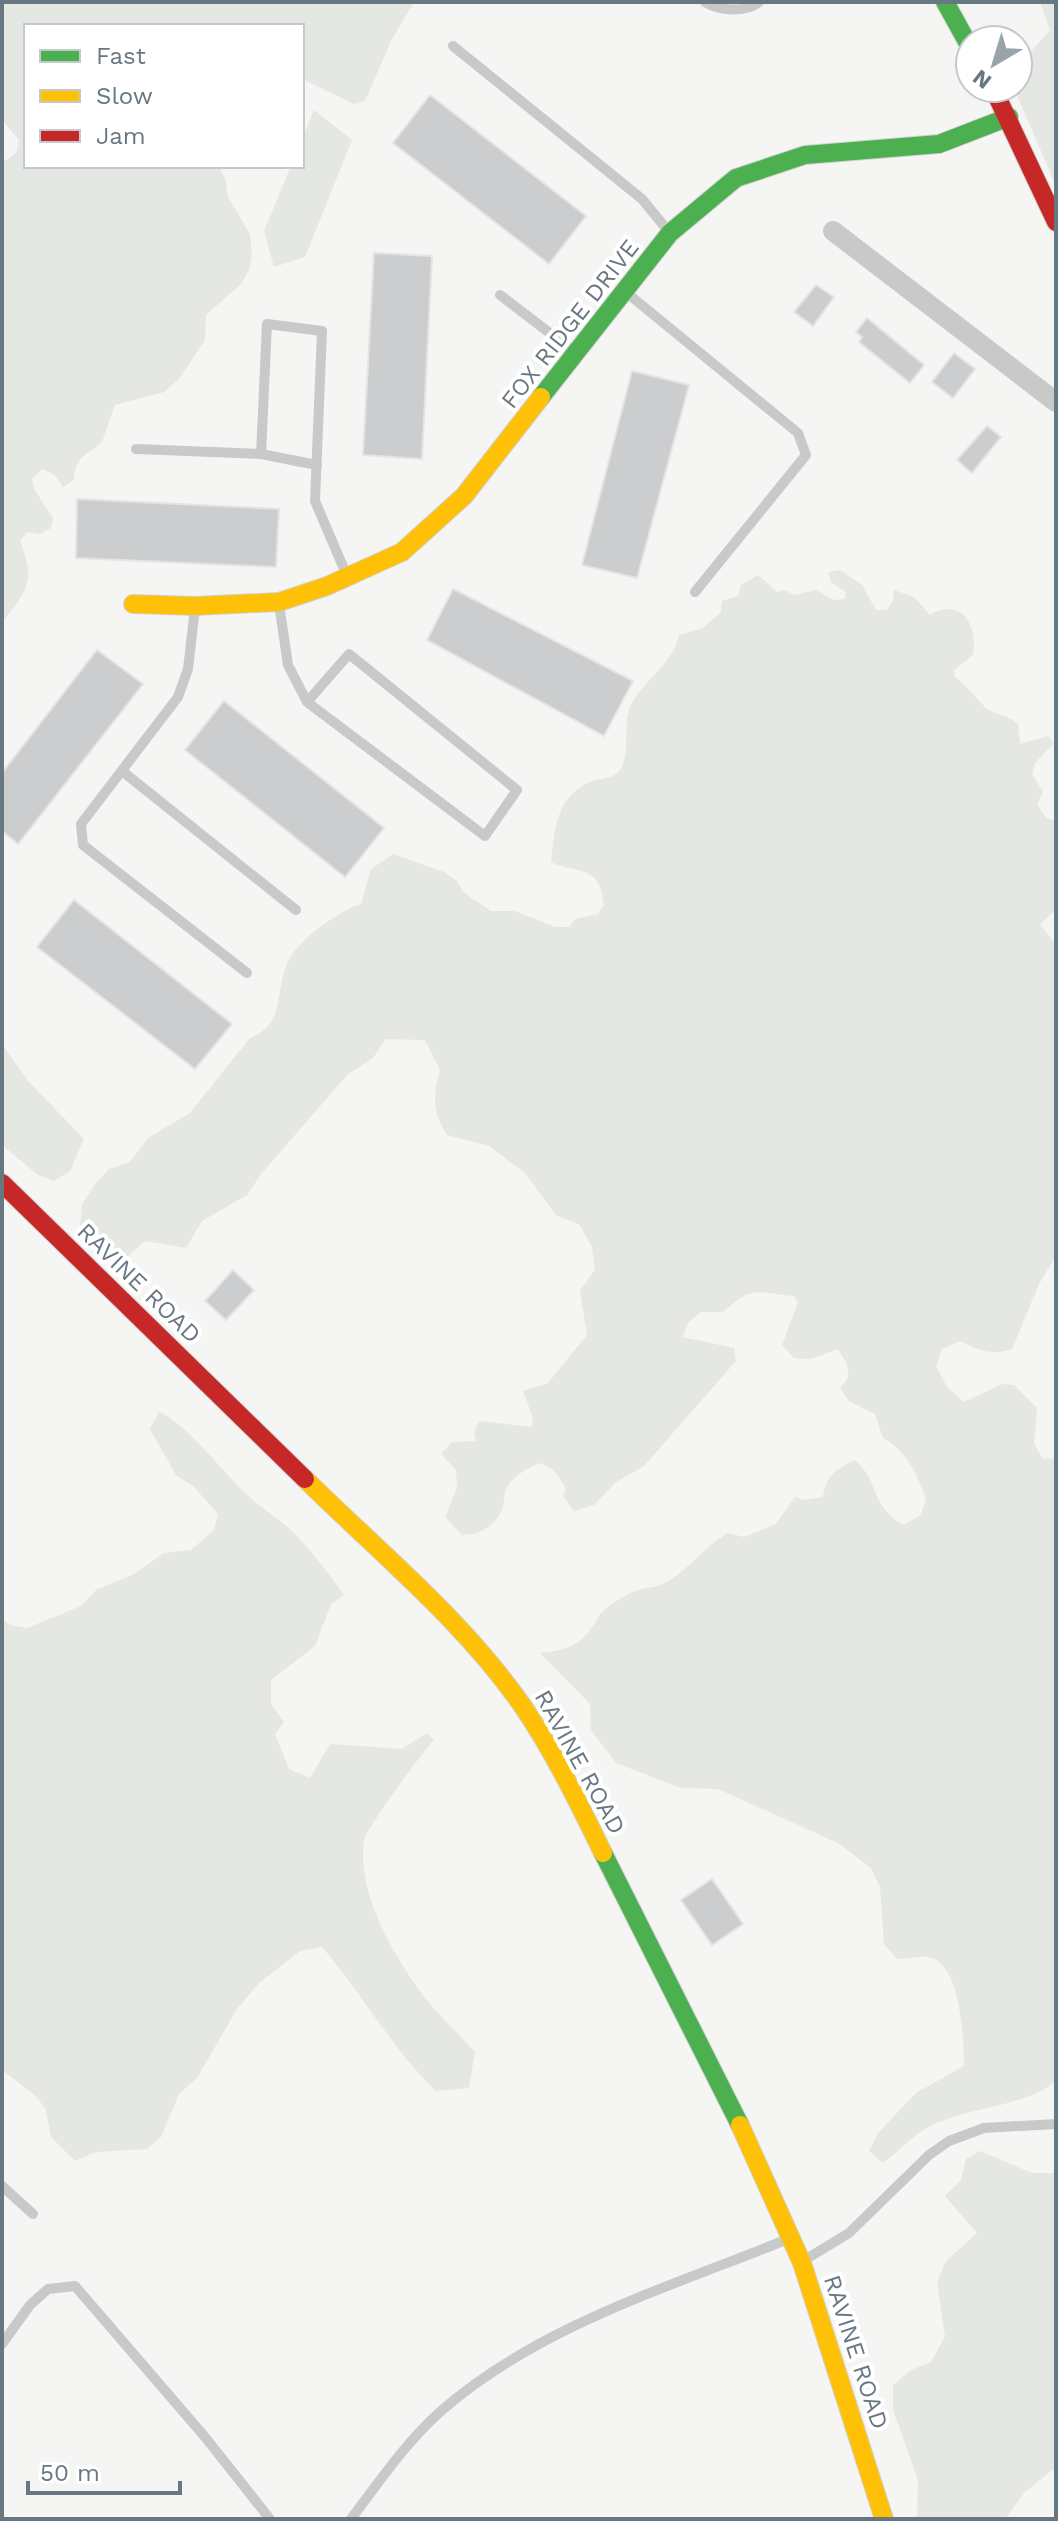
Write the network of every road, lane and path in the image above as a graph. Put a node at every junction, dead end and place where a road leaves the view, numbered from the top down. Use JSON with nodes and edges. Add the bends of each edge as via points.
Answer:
{"nodes":[{"id":1,"x":705,"y":2,"type":"edge"},
{"id":2,"x":759,"y":2,"type":"edge"},
{"id":3,"x":945,"y":2,"type":"edge"},
{"id":4,"x":957,"y":24,"type":"edge"},
{"id":5,"x":453,"y":46,"type":"dead end"},
{"id":6,"x":1002,"y":104,"type":"edge"},
{"id":7,"x":1009,"y":117,"type":"junction"},
{"id":8,"x":1056,"y":222,"type":"edge"},
{"id":9,"x":833,"y":231,"type":"dead end"},
{"id":10,"x":670,"y":233,"type":"junction"},
{"id":11,"x":625,"y":291,"type":"junction"},
{"id":12,"x":500,"y":295,"type":"dead end"},
{"id":13,"x":577,"y":353,"type":"junction"},
{"id":14,"x":1056,"y":402,"type":"edge"},
{"id":15,"x":136,"y":449,"type":"dead end"},
{"id":16,"x":261,"y":454,"type":"junction"},
{"id":17,"x":317,"y":465,"type":"junction"},
{"id":18,"x":348,"y":577,"type":"junction"},
{"id":19,"x":695,"y":592,"type":"dead end"},
{"id":20,"x":279,"y":602,"type":"junction"},
{"id":21,"x":133,"y":604,"type":"dead end"},
{"id":22,"x":195,"y":606,"type":"junction"},
{"id":23,"x":307,"y":702,"type":"junction"},
{"id":24,"x":122,"y":771,"type":"junction"},
{"id":25,"x":296,"y":910,"type":"dead end"},
{"id":26,"x":247,"y":973,"type":"dead end"},
{"id":27,"x":2,"y":1183,"type":"edge"},
{"id":28,"x":1056,"y":2124,"type":"edge"},
{"id":29,"x":2,"y":2186,"type":"edge"},
{"id":30,"x":33,"y":2214,"type":"dead end"},
{"id":31,"x":791,"y":2238,"type":"junction"},
{"id":32,"x":802,"y":2263,"type":"junction"},
{"id":33,"x":2,"y":2344,"type":"edge"},
{"id":34,"x":270,"y":2519,"type":"edge"},
{"id":35,"x":351,"y":2519,"type":"edge"},
{"id":36,"x":884,"y":2519,"type":"edge"}],
"edges":[{"from":1,"to":2,"type":"lane","via":[[716,9]]},
{"from":3,"to":4,"type":"street"},
{"from":5,"to":10,"type":"lane","via":[[642,199]]},
{"from":6,"to":7,"type":"street"},
{"from":7,"to":8,"type":"street"},
{"from":7,"to":10,"type":"street","name":"FOX RIDGE DRIVE","via":[[939,144],[805,155],[761,167],[736,178]]},
{"from":9,"to":14,"type":"street"},
{"from":10,"to":11,"type":"street","name":"FOX RIDGE DRIVE"},
{"from":11,"to":13,"type":"street","name":"FOX RIDGE DRIVE"},
{"from":11,"to":19,"type":"lane","via":[[798,433],[806,455]]},
{"from":12,"to":13,"type":"lane"},
{"from":13,"to":18,"type":"street","name":"FOX RIDGE DRIVE","via":[[436,525],[402,552]]},
{"from":15,"to":16,"type":"lane"},
{"from":16,"to":17,"type":"lane"},
{"from":16,"to":17,"type":"lane","via":[[267,324],[322,331]]},
{"from":17,"to":18,"type":"lane","via":[[315,501]]},
{"from":18,"to":20,"type":"street","name":"FOX RIDGE DRIVE"},
{"from":20,"to":22,"type":"street","name":"FOX RIDGE DRIVE"},
{"from":20,"to":23,"type":"lane","via":[[288,665]]},
{"from":21,"to":22,"type":"street","name":"FOX RIDGE DRIVE"},
{"from":22,"to":24,"type":"lane","via":[[188,669],[178,697]]},
{"from":23,"to":23,"type":"lane","via":[[485,836],[517,790],[349,654]]},
{"from":24,"to":25,"type":"lane"},
{"from":24,"to":26,"type":"lane","via":[[81,824],[83,845]]},
{"from":27,"to":31,"type":"street","name":"RAVINE ROAD","via":[[506,1682],[562,1771],[752,2149]]},
{"from":28,"to":32,"type":"lane","via":[[984,2128],[949,2141],[849,2233]]},
{"from":29,"to":30,"type":"lane"},
{"from":31,"to":32,"type":"street","name":"RAVINE ROAD"},
{"from":31,"to":35,"type":"lane","via":[[518,2354],[439,2413]]},
{"from":32,"to":36,"type":"street","name":"RAVINE ROAD"},
{"from":33,"to":34,"type":"lane","via":[[48,2289],[75,2286]]}]}
